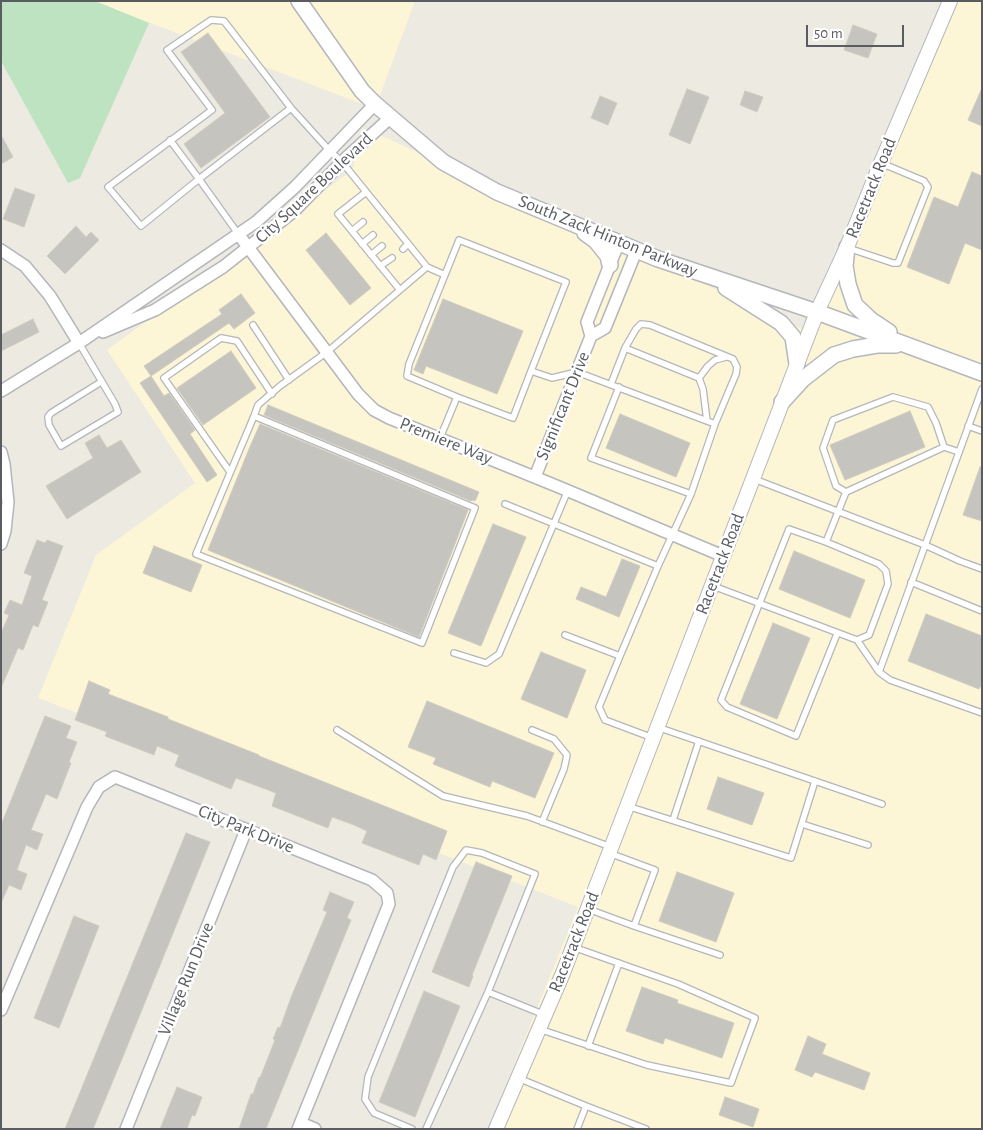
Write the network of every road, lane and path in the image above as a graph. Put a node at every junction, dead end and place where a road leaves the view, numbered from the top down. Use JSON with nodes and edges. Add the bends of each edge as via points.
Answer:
{"nodes":[{"id":1,"x":950,"y":1,"type":"edge"},
{"id":2,"x":301,"y":3,"type":"edge"},
{"id":3,"x":375,"y":104,"type":"junction"},
{"id":4,"x":291,"y":108,"type":"junction"},
{"id":5,"x":390,"y":118,"type":"junction"},
{"id":6,"x":170,"y":140,"type":"junction"},
{"id":7,"x":329,"y":150,"type":"junction"},
{"id":8,"x":342,"y":162,"type":"junction"},
{"id":9,"x":881,"y":163,"type":"junction"},
{"id":10,"x":199,"y":179,"type":"junction"},
{"id":11,"x":366,"y":192,"type":"junction"},
{"id":12,"x":363,"y":222,"type":"dead end"},
{"id":13,"x":390,"y":222,"type":"junction"},
{"id":14,"x":574,"y":224,"type":"junction"},
{"id":15,"x":384,"y":226,"type":"dead end"},
{"id":16,"x":352,"y":231,"type":"junction"},
{"id":17,"x":399,"y":233,"type":"junction"},
{"id":18,"x":239,"y":235,"type":"junction"},
{"id":19,"x":373,"y":235,"type":"dead end"},
{"id":20,"x":393,"y":237,"type":"dead end"},
{"id":21,"x":619,"y":242,"type":"junction"},
{"id":22,"x":362,"y":244,"type":"junction"},
{"id":23,"x":408,"y":244,"type":"junction"},
{"id":24,"x":382,"y":246,"type":"dead end"},
{"id":25,"x":847,"y":247,"type":"junction"},
{"id":26,"x":249,"y":248,"type":"junction"},
{"id":27,"x":402,"y":249,"type":"dead end"},
{"id":28,"x":637,"y":249,"type":"junction"},
{"id":29,"x":1,"y":250,"type":"edge"},
{"id":30,"x":371,"y":255,"type":"junction"},
{"id":31,"x":392,"y":258,"type":"dead end"},
{"id":32,"x":610,"y":265,"type":"junction"},
{"id":33,"x":380,"y":266,"type":"junction"},
{"id":34,"x":427,"y":267,"type":"junction"},
{"id":35,"x":704,"y":274,"type":"junction"},
{"id":36,"x":445,"y":275,"type":"junction"},
{"id":37,"x":400,"y":290,"type":"junction"},
{"id":38,"x":817,"y":312,"type":"junction"},
{"id":39,"x":253,"y":325,"type":"dead end"},
{"id":40,"x":591,"y":336,"type":"junction"},
{"id":41,"x":79,"y":343,"type":"junction"},
{"id":42,"x":908,"y":345,"type":"junction"},
{"id":43,"x":625,"y":348,"type":"junction"},
{"id":44,"x":327,"y":352,"type":"junction"},
{"id":45,"x":726,"y":356,"type":"junction"},
{"id":46,"x":798,"y":364,"type":"junction"},
{"id":47,"x":532,"y":371,"type":"junction"},
{"id":48,"x":577,"y":372,"type":"junction"},
{"id":49,"x":982,"y":372,"type":"edge"},
{"id":50,"x":699,"y":378,"type":"junction"},
{"id":51,"x":289,"y":380,"type":"junction"},
{"id":52,"x":101,"y":382,"type":"junction"},
{"id":53,"x":611,"y":384,"type":"junction"},
{"id":54,"x":619,"y":387,"type":"junction"},
{"id":55,"x":982,"y":389,"type":"edge"},
{"id":56,"x":2,"y":390,"type":"edge"},
{"id":57,"x":272,"y":394,"type":"junction"},
{"id":58,"x":457,"y":397,"type":"junction"},
{"id":59,"x":782,"y":402,"type":"junction"},
{"id":60,"x":254,"y":416,"type":"junction"},
{"id":61,"x":707,"y":421,"type":"junction"},
{"id":62,"x":715,"y":424,"type":"junction"},
{"id":63,"x":968,"y":426,"type":"junction"},
{"id":64,"x":982,"y":431,"type":"edge"},
{"id":65,"x":440,"y":438,"type":"junction"},
{"id":66,"x":944,"y":446,"type":"junction"},
{"id":67,"x":1,"y":452,"type":"edge"},
{"id":68,"x":959,"y":452,"type":"junction"},
{"id":69,"x":230,"y":472,"type":"junction"},
{"id":70,"x":535,"y":477,"type":"junction"},
{"id":71,"x":753,"y":478,"type":"junction"},
{"id":72,"x":568,"y":490,"type":"junction"},
{"id":73,"x":846,"y":492,"type":"junction"},
{"id":74,"x":691,"y":494,"type":"junction"},
{"id":75,"x":506,"y":504,"type":"dead end"},
{"id":76,"x":838,"y":512,"type":"junction"},
{"id":77,"x":555,"y":524,"type":"junction"},
{"id":78,"x":673,"y":535,"type":"junction"},
{"id":79,"x":826,"y":542,"type":"junction"},
{"id":80,"x":1,"y":544,"type":"edge"},
{"id":81,"x":925,"y":545,"type":"junction"},
{"id":82,"x":723,"y":556,"type":"junction"},
{"id":83,"x":658,"y":566,"type":"junction"},
{"id":84,"x":982,"y":569,"type":"edge"},
{"id":85,"x":911,"y":582,"type":"junction"},
{"id":86,"x":712,"y":586,"type":"junction"},
{"id":87,"x":759,"y":603,"type":"junction"},
{"id":88,"x":982,"y":611,"type":"edge"},
{"id":89,"x":837,"y":634,"type":"junction"},
{"id":90,"x":565,"y":635,"type":"dead end"},
{"id":91,"x":857,"y":640,"type":"junction"},
{"id":92,"x":454,"y":653,"type":"dead end"},
{"id":93,"x":620,"y":656,"type":"junction"},
{"id":94,"x":879,"y":672,"type":"junction"},
{"id":95,"x":982,"y":713,"type":"edge"},
{"id":96,"x":337,"y":730,"type":"dead end"},
{"id":97,"x":532,"y":730,"type":"dead end"},
{"id":98,"x":655,"y":732,"type":"junction"},
{"id":99,"x":699,"y":741,"type":"junction"},
{"id":100,"x":815,"y":781,"type":"junction"},
{"id":101,"x":882,"y":804,"type":"dead end"},
{"id":102,"x":627,"y":806,"type":"junction"},
{"id":103,"x":673,"y":820,"type":"junction"},
{"id":104,"x":542,"y":822,"type":"junction"},
{"id":105,"x":802,"y":824,"type":"junction"},
{"id":106,"x":246,"y":830,"type":"junction"},
{"id":107,"x":868,"y":845,"type":"dead end"},
{"id":108,"x":610,"y":850,"type":"junction"},
{"id":109,"x":588,"y":909,"type":"junction"},
{"id":110,"x":634,"y":926,"type":"junction"},
{"id":111,"x":573,"y":947,"type":"junction"},
{"id":112,"x":720,"y":955,"type":"dead end"},
{"id":113,"x":619,"y":963,"type":"junction"},
{"id":114,"x":488,"y":992,"type":"junction"},
{"id":115,"x":1,"y":1010,"type":"edge"},
{"id":116,"x":545,"y":1015,"type":"junction"},
{"id":117,"x":539,"y":1029,"type":"junction"},
{"id":118,"x":588,"y":1046,"type":"junction"},
{"id":119,"x":518,"y":1078,"type":"junction"},
{"id":120,"x":586,"y":1106,"type":"junction"},
{"id":121,"x":300,"y":1126,"type":"edge"},
{"id":122,"x":126,"y":1129,"type":"edge"},
{"id":123,"x":315,"y":1129,"type":"edge"},
{"id":124,"x":412,"y":1129,"type":"edge"},
{"id":125,"x":426,"y":1129,"type":"edge"},
{"id":126,"x":496,"y":1129,"type":"edge"},
{"id":127,"x":577,"y":1129,"type":"edge"},
{"id":128,"x":646,"y":1129,"type":"edge"}],
"edges":[{"from":1,"to":9,"type":"street","name":"Racetrack Road"},
{"from":2,"to":3,"type":"main road","name":"South Zack Hinton Parkway","via":[[362,91]]},
{"from":3,"to":5,"type":"main road","name":"South Zack Hinton Parkway"},
{"from":3,"to":7,"type":"street","name":"City Square Boulevard"},
{"from":4,"to":6,"type":"lane","via":[[224,20],[211,20],[167,50],[212,110]]},
{"from":4,"to":7,"type":"lane"},
{"from":4,"to":10,"type":"lane"},
{"from":5,"to":8,"type":"street","name":"City Square Boulevard"},
{"from":5,"to":14,"type":"main road","name":"South Zack Hinton Parkway","via":[[443,162],[497,192]]},
{"from":6,"to":10,"type":"lane"},
{"from":6,"to":10,"type":"lane","via":[[108,186],[141,226]]},
{"from":7,"to":8,"type":"lane"},
{"from":7,"to":18,"type":"street","name":"City Square Boulevard","via":[[295,187]]},
{"from":8,"to":11,"type":"lane"},
{"from":8,"to":26,"type":"street","name":"City Square Boulevard","via":[[294,211]]},
{"from":9,"to":25,"type":"street","name":"Racetrack Road"},
{"from":9,"to":25,"type":"lane","via":[[924,181],[928,187],[898,263]]},
{"from":10,"to":18,"type":"lane"},
{"from":11,"to":13,"type":"lane","via":[[377,211]]},
{"from":11,"to":16,"type":"lane","via":[[338,214]]},
{"from":12,"to":16,"type":"lane"},
{"from":13,"to":15,"type":"lane"},
{"from":13,"to":17,"type":"lane"},
{"from":14,"to":21,"type":"main road","name":"South Zack Hinton Parkway"},
{"from":14,"to":32,"type":"main road","via":[[596,241],[608,256]]},
{"from":16,"to":22,"type":"lane"},
{"from":17,"to":20,"type":"lane"},
{"from":17,"to":23,"type":"lane"},
{"from":18,"to":26,"type":"street","name":"Premiere Way"},
{"from":18,"to":41,"type":"street","name":"City Square Boulevard"},
{"from":19,"to":22,"type":"lane"},
{"from":21,"to":28,"type":"main road","name":"South Zack Hinton Parkway"},
{"from":21,"to":32,"type":"street","name":"Significant Drive"},
{"from":22,"to":30,"type":"lane"},
{"from":23,"to":27,"type":"lane"},
{"from":23,"to":34,"type":"lane"},
{"from":24,"to":30,"type":"lane"},
{"from":25,"to":38,"type":"street","name":"Racetrack Road"},
{"from":25,"to":42,"type":"main road","via":[[845,266],[855,305]]},
{"from":26,"to":41,"type":"street","name":"City Square Boulevard","via":[[155,310]]},
{"from":26,"to":44,"type":"street","name":"Premiere Way"},
{"from":28,"to":35,"type":"main road","name":"South Zack Hinton Parkway"},
{"from":28,"to":40,"type":"street","name":"Significant Drive","via":[[605,328]]},
{"from":29,"to":41,"type":"street","via":[[25,266],[44,288]]},
{"from":30,"to":33,"type":"lane"},
{"from":31,"to":33,"type":"lane"},
{"from":32,"to":40,"type":"street","name":"Significant Drive","via":[[587,322]]},
{"from":33,"to":37,"type":"lane"},
{"from":34,"to":36,"type":"lane"},
{"from":34,"to":37,"type":"lane"},
{"from":35,"to":38,"type":"main road","name":"South Zack Hinton Parkway"},
{"from":35,"to":46,"type":"main road","via":[[781,322],[793,337]]},
{"from":36,"to":47,"type":"lane","via":[[459,240],[566,282]]},
{"from":36,"to":58,"type":"lane","via":[[407,376]]},
{"from":37,"to":44,"type":"lane"},
{"from":38,"to":42,"type":"main road","name":"South Zack Hinton Parkway"},
{"from":38,"to":46,"type":"street","name":"Racetrack Road"},
{"from":39,"to":51,"type":"lane"},
{"from":40,"to":48,"type":"street","name":"Significant Drive"},
{"from":41,"to":52,"type":"lane"},
{"from":41,"to":56,"type":"street","name":"City Square Boulevard"},
{"from":42,"to":49,"type":"main road","name":"South Zack Hinton Parkway"},
{"from":42,"to":59,"type":"main road","via":[[877,345],[834,355],[803,379]]},
{"from":43,"to":45,"type":"lane","via":[[641,324]]},
{"from":43,"to":50,"type":"lane"},
{"from":43,"to":53,"type":"lane"},
{"from":44,"to":51,"type":"lane"},
{"from":44,"to":65,"type":"street","name":"Premiere Way","via":[[374,410]]},
{"from":45,"to":50,"type":"lane","via":[[708,366]]},
{"from":45,"to":62,"type":"lane","via":[[737,366],[736,374]]},
{"from":46,"to":59,"type":"street","name":"Racetrack Road"},
{"from":47,"to":48,"type":"lane","via":[[552,378]]},
{"from":47,"to":58,"type":"lane","via":[[512,418]]},
{"from":48,"to":53,"type":"lane"},
{"from":48,"to":70,"type":"street","name":"Significant Drive"},
{"from":50,"to":61,"type":"lane"},
{"from":51,"to":57,"type":"lane"},
{"from":52,"to":52,"type":"lane","via":[[51,413],[49,425],[61,446],[118,412]]},
{"from":53,"to":54,"type":"lane"},
{"from":54,"to":61,"type":"lane"},
{"from":54,"to":74,"type":"lane","via":[[591,458]]},
{"from":55,"to":63,"type":"lane"},
{"from":57,"to":60,"type":"lane","via":[[258,405]]},
{"from":57,"to":69,"type":"lane","via":[[237,341],[221,338],[164,378]]},
{"from":58,"to":65,"type":"lane"},
{"from":59,"to":71,"type":"street","name":"Racetrack Road"},
{"from":60,"to":69,"type":"lane"},
{"from":60,"to":69,"type":"lane","via":[[475,508],[422,643],[196,554]]},
{"from":61,"to":62,"type":"lane"},
{"from":62,"to":74,"type":"lane"},
{"from":63,"to":64,"type":"lane"},
{"from":63,"to":68,"type":"lane"},
{"from":65,"to":70,"type":"street","name":"Premiere Way"},
{"from":66,"to":68,"type":"lane"},
{"from":66,"to":73,"type":"lane"},
{"from":66,"to":73,"type":"lane","via":[[928,407],[893,397],[833,420],[822,448],[836,486]]},
{"from":67,"to":80,"type":"street","via":[[8,502]]},
{"from":68,"to":81,"type":"lane"},
{"from":70,"to":72,"type":"street","name":"Premiere Way"},
{"from":71,"to":76,"type":"lane"},
{"from":71,"to":82,"type":"street","name":"Racetrack Road"},
{"from":72,"to":77,"type":"lane"},
{"from":72,"to":78,"type":"street","name":"Premiere Way"},
{"from":73,"to":76,"type":"lane"},
{"from":74,"to":78,"type":"lane"},
{"from":75,"to":77,"type":"lane"},
{"from":76,"to":79,"type":"lane"},
{"from":76,"to":81,"type":"lane"},
{"from":77,"to":83,"type":"lane"},
{"from":77,"to":92,"type":"lane","via":[[499,654],[486,664]]},
{"from":78,"to":82,"type":"street","name":"Premiere Way"},
{"from":78,"to":83,"type":"lane"},
{"from":79,"to":87,"type":"lane","via":[[788,529]]},
{"from":79,"to":91,"type":"lane","via":[[879,564],[886,571],[888,584],[870,635]]},
{"from":81,"to":84,"type":"lane"},
{"from":81,"to":85,"type":"lane"},
{"from":82,"to":86,"type":"street","name":"Racetrack Road"},
{"from":83,"to":93,"type":"lane"},
{"from":85,"to":88,"type":"lane"},
{"from":85,"to":94,"type":"lane"},
{"from":86,"to":87,"type":"lane"},
{"from":86,"to":98,"type":"street","name":"Racetrack Road"},
{"from":87,"to":89,"type":"lane"},
{"from":87,"to":89,"type":"lane","via":[[721,700],[727,706],[796,736]]},
{"from":89,"to":91,"type":"lane"},
{"from":90,"to":93,"type":"lane"},
{"from":91,"to":94,"type":"lane"},
{"from":93,"to":98,"type":"lane","via":[[599,707],[605,720]]},
{"from":94,"to":95,"type":"lane","via":[[890,680]]},
{"from":96,"to":104,"type":"lane","via":[[443,796]]},
{"from":97,"to":104,"type":"lane","via":[[554,739],[567,755]]},
{"from":98,"to":99,"type":"lane"},
{"from":98,"to":102,"type":"street","name":"Racetrack Road"},
{"from":99,"to":100,"type":"lane"},
{"from":99,"to":103,"type":"lane"},
{"from":100,"to":101,"type":"lane"},
{"from":100,"to":105,"type":"lane"},
{"from":102,"to":103,"type":"lane"},
{"from":102,"to":108,"type":"street","name":"Racetrack Road"},
{"from":103,"to":105,"type":"lane","via":[[791,858]]},
{"from":104,"to":108,"type":"lane"},
{"from":105,"to":107,"type":"lane"},
{"from":106,"to":115,"type":"street","name":"City Park Drive","via":[[116,777],[99,787],[87,807]]},
{"from":106,"to":121,"type":"street","name":"City Park Drive","via":[[372,880],[387,893],[389,904]]},
{"from":106,"to":122,"type":"street","name":"Village Run Drive"},
{"from":108,"to":109,"type":"street","name":"Racetrack Road"},
{"from":108,"to":110,"type":"lane","via":[[655,870]]},
{"from":109,"to":110,"type":"lane"},
{"from":109,"to":111,"type":"street","name":"Racetrack Road"},
{"from":110,"to":112,"type":"lane"},
{"from":111,"to":113,"type":"lane"},
{"from":111,"to":116,"type":"street","name":"Racetrack Road"},
{"from":113,"to":118,"type":"lane"},
{"from":113,"to":118,"type":"lane","via":[[678,984],[755,1018],[732,1083],[647,1065]]},
{"from":114,"to":116,"type":"lane"},
{"from":114,"to":124,"type":"lane","via":[[535,874],[466,850],[453,867],[368,1077],[365,1099],[374,1113]]},
{"from":114,"to":125,"type":"lane"},
{"from":116,"to":117,"type":"street","name":"Racetrack Road"},
{"from":117,"to":118,"type":"lane"},
{"from":117,"to":119,"type":"street","name":"Racetrack Road"},
{"from":119,"to":120,"type":"lane"},
{"from":119,"to":126,"type":"street","name":"Racetrack Road"},
{"from":120,"to":127,"type":"lane"},
{"from":120,"to":128,"type":"lane"},
{"from":121,"to":123,"type":"street","name":"City Park Drive"}]}
